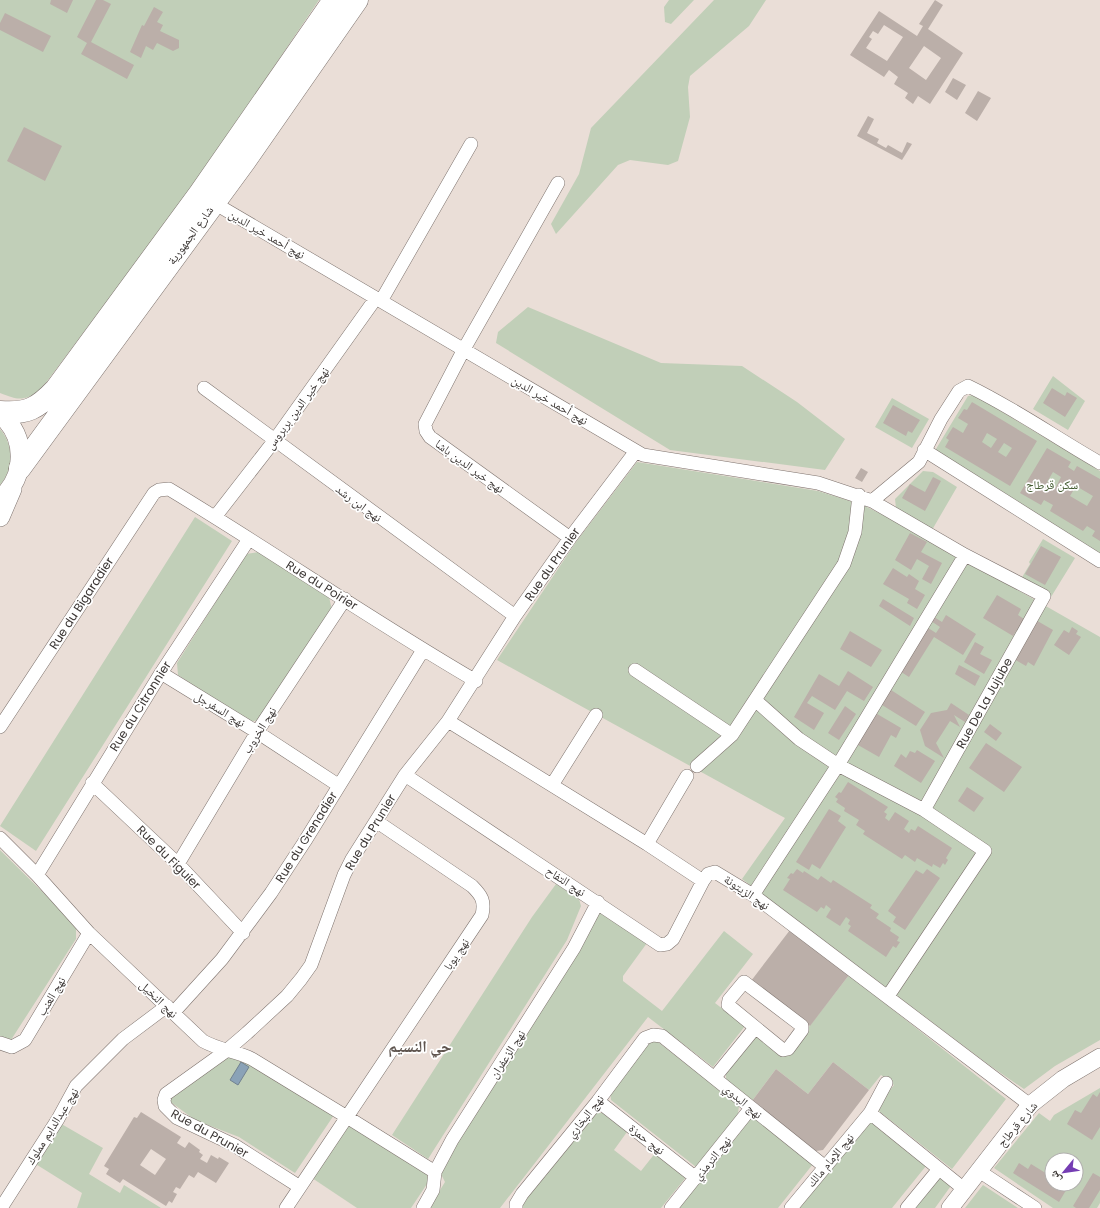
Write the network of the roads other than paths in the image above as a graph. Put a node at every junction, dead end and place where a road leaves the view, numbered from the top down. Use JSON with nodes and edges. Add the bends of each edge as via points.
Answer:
{"nodes":[{"id":1,"x":334,"y":0,"type":"edge"},
{"id":2,"x":357,"y":0,"type":"edge"},
{"id":3,"x":471,"y":144,"type":"dead end"},
{"id":4,"x":558,"y":183,"type":"dead end"},
{"id":5,"x":214,"y":203,"type":"junction"},
{"id":6,"x":379,"y":300,"type":"junction"},
{"id":7,"x":464,"y":350,"type":"junction"},
{"id":8,"x":204,"y":388,"type":"dead end"},
{"id":9,"x":0,"y":413,"type":"edge"},
{"id":10,"x":274,"y":441,"type":"junction"},
{"id":11,"x":924,"y":450,"type":"junction"},
{"id":12,"x":636,"y":451,"type":"junction"},
{"id":13,"x":1100,"y":463,"type":"edge"},
{"id":14,"x":17,"y":476,"type":"junction"},
{"id":15,"x":169,"y":489,"type":"joint"},
{"id":16,"x":859,"y":495,"type":"junction"},
{"id":17,"x":0,"y":499,"type":"edge"},
{"id":18,"x":872,"y":501,"type":"junction"},
{"id":19,"x":0,"y":517,"type":"edge"},
{"id":20,"x":215,"y":517,"type":"junction"},
{"id":21,"x":570,"y":538,"type":"junction"},
{"id":22,"x":249,"y":539,"type":"junction"},
{"id":23,"x":965,"y":555,"type":"junction"},
{"id":24,"x":1100,"y":561,"type":"edge"},
{"id":25,"x":1044,"y":596,"type":"joint"},
{"id":26,"x":345,"y":599,"type":"junction"},
{"id":27,"x":515,"y":616,"type":"junction"},
{"id":28,"x":423,"y":650,"type":"junction"},
{"id":29,"x":635,"y":670,"type":"dead end"},
{"id":30,"x":160,"y":673,"type":"junction"},
{"id":31,"x":476,"y":681,"type":"junction"},
{"id":32,"x":755,"y":700,"type":"junction"},
{"id":33,"x":596,"y":715,"type":"dead end"},
{"id":34,"x":448,"y":721,"type":"junction"},
{"id":35,"x":0,"y":727,"type":"edge"},
{"id":36,"x":257,"y":732,"type":"junction"},
{"id":37,"x":732,"y":734,"type":"junction"},
{"id":38,"x":838,"y":765,"type":"junction"},
{"id":39,"x":697,"y":766,"type":"dead end"},
{"id":40,"x":405,"y":776,"type":"junction"},
{"id":41,"x":687,"y":776,"type":"dead end"},
{"id":42,"x":92,"y":783,"type":"junction"},
{"id":43,"x":552,"y":785,"type":"junction"},
{"id":44,"x":338,"y":786,"type":"junction"},
{"id":45,"x":924,"y":810,"type":"junction"},
{"id":46,"x":376,"y":822,"type":"junction"},
{"id":47,"x":0,"y":838,"type":"edge"},
{"id":48,"x":647,"y":844,"type":"junction"},
{"id":49,"x":178,"y":864,"type":"junction"},
{"id":50,"x":37,"y":875,"type":"junction"},
{"id":51,"x":703,"y":881,"type":"junction"},
{"id":52,"x":753,"y":895,"type":"junction"},
{"id":53,"x":598,"y":902,"type":"junction"},
{"id":54,"x":89,"y":933,"type":"junction"},
{"id":55,"x":243,"y":933,"type":"junction"},
{"id":56,"x":888,"y":996,"type":"junction"},
{"id":57,"x":170,"y":1009,"type":"junction"},
{"id":58,"x":755,"y":1028,"type":"junction"},
{"id":59,"x":662,"y":1036,"type":"joint"},
{"id":60,"x":3,"y":1044,"type":"edge"},
{"id":61,"x":226,"y":1051,"type":"junction"},
{"id":62,"x":1100,"y":1057,"type":"edge"},
{"id":63,"x":715,"y":1077,"type":"junction"},
{"id":64,"x":886,"y":1083,"type":"dead end"},
{"id":65,"x":598,"y":1101,"type":"junction"},
{"id":66,"x":1030,"y":1105,"type":"junction"},
{"id":67,"x":752,"y":1108,"type":"junction"},
{"id":68,"x":870,"y":1113,"type":"junction"},
{"id":69,"x":347,"y":1117,"type":"junction"},
{"id":70,"x":824,"y":1166,"type":"junction"},
{"id":71,"x":939,"y":1169,"type":"junction"},
{"id":72,"x":979,"y":1170,"type":"junction"},
{"id":73,"x":434,"y":1172,"type":"junction"},
{"id":74,"x":696,"y":1178,"type":"junction"},
{"id":75,"x":300,"y":1187,"type":"junction"},
{"id":76,"x":964,"y":1189,"type":"junction"},
{"id":77,"x":1,"y":1208,"type":"edge"},
{"id":78,"x":286,"y":1208,"type":"edge"},
{"id":79,"x":423,"y":1208,"type":"edge"},
{"id":80,"x":516,"y":1208,"type":"edge"},
{"id":81,"x":672,"y":1208,"type":"edge"},
{"id":82,"x":791,"y":1208,"type":"edge"},
{"id":83,"x":907,"y":1208,"type":"edge"},
{"id":84,"x":950,"y":1208,"type":"edge"},
{"id":85,"x":1035,"y":1208,"type":"edge"}],
"edges":[{"from":1,"to":9,"type":"highway","name":"شارع الجمهورية","via":[[200,193],[56,389],[33,409]]},
{"from":2,"to":5,"type":"highway","name":"شارع الجمهورية"},
{"from":3,"to":6,"type":"street"},
{"from":4,"to":7,"type":"street"},
{"from":5,"to":6,"type":"street","name":"نهج أحمد خير الدين"},
{"from":5,"to":14,"type":"highway","name":"شارع الجمهورية"},
{"from":6,"to":7,"type":"street","name":"نهج أحمد خير الدين"},
{"from":6,"to":10,"type":"street","name":"نهج خير الدين بربروس"},
{"from":7,"to":12,"type":"street","name":"نهج أحمد خير الدين"},
{"from":7,"to":21,"type":"street","name":"نهج خير الدين باشا","via":[[427,418],[426,431],[430,437]]},
{"from":8,"to":10,"type":"street","name":"نهج ابن رشد"},
{"from":9,"to":14,"type":"main road","via":[[12,427],[20,446]]},
{"from":10,"to":20,"type":"street","name":"نهج خير الدين بربروس"},
{"from":10,"to":27,"type":"street","name":"نهج ابن رشد"},
{"from":11,"to":13,"type":"street","via":[[958,391],[968,386],[1009,406]]},
{"from":11,"to":18,"type":"street","via":[[919,462]]},
{"from":11,"to":24,"type":"street"},
{"from":12,"to":16,"type":"street","name":"نهج أحمد خير الدين","via":[[650,458],[818,483]]},
{"from":12,"to":21,"type":"street","name":"Rue du Prunier"},
{"from":14,"to":17,"type":"main road"},
{"from":14,"to":19,"type":"main road","name":"شارع الجمهورية"},
{"from":15,"to":20,"type":"street","name":"Rue du Poirier"},
{"from":15,"to":35,"type":"street","name":"Rue du Bigaradier","via":[[154,493]]},
{"from":16,"to":18,"type":"street","name":"نهج أحمد خير الدين"},
{"from":16,"to":32,"type":"street","via":[[855,532],[844,564]]},
{"from":18,"to":23,"type":"street","name":"نهج أحمد خير الدين"},
{"from":20,"to":22,"type":"street","name":"Rue du Poirier"},
{"from":21,"to":27,"type":"street","name":"Rue du Prunier"},
{"from":22,"to":26,"type":"street","name":"Rue du Poirier"},
{"from":22,"to":30,"type":"street","name":"Rue du Citronnier"},
{"from":23,"to":25,"type":"street","name":"نهج أحمد خير الدين"},
{"from":23,"to":38,"type":"street"},
{"from":25,"to":45,"type":"street","name":"Rue De La Jujube"},
{"from":26,"to":28,"type":"street","name":"Rue du Poirier"},
{"from":26,"to":36,"type":"street","name":"نهج الخروب"},
{"from":27,"to":31,"type":"street","name":"Rue du Prunier"},
{"from":28,"to":31,"type":"street","name":"Rue du Poirier"},
{"from":28,"to":44,"type":"street","name":"Rue du Grenadier"},
{"from":29,"to":37,"type":"street"},
{"from":30,"to":36,"type":"street","name":"نهج السفرجل"},
{"from":30,"to":42,"type":"street","name":"Rue du Citronnier"},
{"from":31,"to":34,"type":"street","name":"Rue du Prunier"},
{"from":32,"to":37,"type":"street"},
{"from":32,"to":38,"type":"street","via":[[799,739]]},
{"from":33,"to":43,"type":"street"},
{"from":34,"to":40,"type":"street","name":"Rue du Prunier"},
{"from":34,"to":43,"type":"street"},
{"from":36,"to":44,"type":"street","name":"نهج السفرجل"},
{"from":36,"to":49,"type":"street","name":"نهج الخروب"},
{"from":37,"to":39,"type":"street"},
{"from":38,"to":45,"type":"street"},
{"from":38,"to":52,"type":"street"},
{"from":40,"to":46,"type":"street","name":"Rue du Prunier"},
{"from":40,"to":53,"type":"street","name":"نهج التفاح"},
{"from":41,"to":48,"type":"street"},
{"from":42,"to":49,"type":"street","name":"Rue du Figuier"},
{"from":42,"to":50,"type":"street","name":"Rue du Citronnier"},
{"from":43,"to":48,"type":"street"},
{"from":44,"to":55,"type":"street","name":"Rue du Grenadier","via":[[301,847]]},
{"from":45,"to":56,"type":"street","via":[[985,851]]},
{"from":46,"to":61,"type":"street","name":"Rue du Prunier","via":[[344,875],[311,965],[287,996]]},
{"from":46,"to":69,"type":"street","name":"نهج يوبا","via":[[472,886],[480,894],[484,905],[482,915]]},
{"from":47,"to":50,"type":"street","name":"نهج النخيل"},
{"from":48,"to":51,"type":"street"},
{"from":49,"to":55,"type":"street","name":"Rue du Figuier"},
{"from":50,"to":54,"type":"street","name":"نهج النخيل"},
{"from":51,"to":52,"type":"street","name":"نهج الزيتونة","via":[[708,874],[715,872]]},
{"from":51,"to":53,"type":"street","name":"نهج التفاح","via":[[677,933],[667,944],[651,940]]},
{"from":52,"to":56,"type":"street","name":"نهج الزيتونة"},
{"from":53,"to":73,"type":"street","name":"نهج الزعفران","via":[[574,948],[473,1105]]},
{"from":54,"to":57,"type":"street","name":"نهج النخيل"},
{"from":54,"to":60,"type":"street","name":"نهج العنب","via":[[25,1040],[12,1047]]},
{"from":55,"to":57,"type":"street","name":"Rue du Grenadier","via":[[218,964]]},
{"from":56,"to":66,"type":"street","name":"نهج الزيتونة"},
{"from":57,"to":61,"type":"street","name":"نهج النخيل","via":[[203,1041]]},
{"from":57,"to":77,"type":"street","name":"نهج عبدالدايم مملوك","via":[[123,1039],[76,1086]]},
{"from":58,"to":58,"type":"street","via":[[785,1050],[803,1028],[744,982],[729,1000],[728,1005]]},
{"from":58,"to":63,"type":"street"},
{"from":59,"to":63,"type":"street","name":"نهج البدوي"},
{"from":59,"to":65,"type":"street","name":"نهج البخاري","via":[[653,1035],[645,1038]]},
{"from":61,"to":69,"type":"street","name":"نهج النخيل","via":[[241,1053]]},
{"from":61,"to":75,"type":"street","name":"Rue du Prunier","via":[[166,1094],[165,1106],[177,1118],[234,1145]]},
{"from":62,"to":66,"type":"street","name":"شارع قرطاج","via":[[1058,1083]]},
{"from":63,"to":67,"type":"street","name":"نهج البدوي"},
{"from":64,"to":68,"type":"street","name":"نهج الإمام مالك"},
{"from":65,"to":74,"type":"street","name":"نهج حمزة"},
{"from":65,"to":80,"type":"street","name":"نهج البخاري","via":[[522,1194]]},
{"from":66,"to":72,"type":"street","name":"شارع قرطاج"},
{"from":67,"to":70,"type":"street","name":"نهج البدوي"},
{"from":67,"to":74,"type":"street","name":"نهج الترمذي"},
{"from":68,"to":70,"type":"street","name":"نهج الإمام مالك"},
{"from":68,"to":71,"type":"street"},
{"from":69,"to":73,"type":"street"},
{"from":69,"to":75,"type":"street","name":"نهج يوبا"},
{"from":70,"to":82,"type":"street","name":"نهج الإمام مالك"},
{"from":71,"to":76,"type":"street"},
{"from":71,"to":83,"type":"street"},
{"from":72,"to":76,"type":"street","name":"شارع قرطاج"},
{"from":72,"to":85,"type":"street"},
{"from":73,"to":79,"type":"street","name":"نهج الزعفران","via":[[433,1190]]},
{"from":74,"to":81,"type":"street","name":"نهج الترمذي"},
{"from":75,"to":78,"type":"street","name":"نهج يوبا"},
{"from":76,"to":84,"type":"street","name":"شارع قرطاج"}]}
